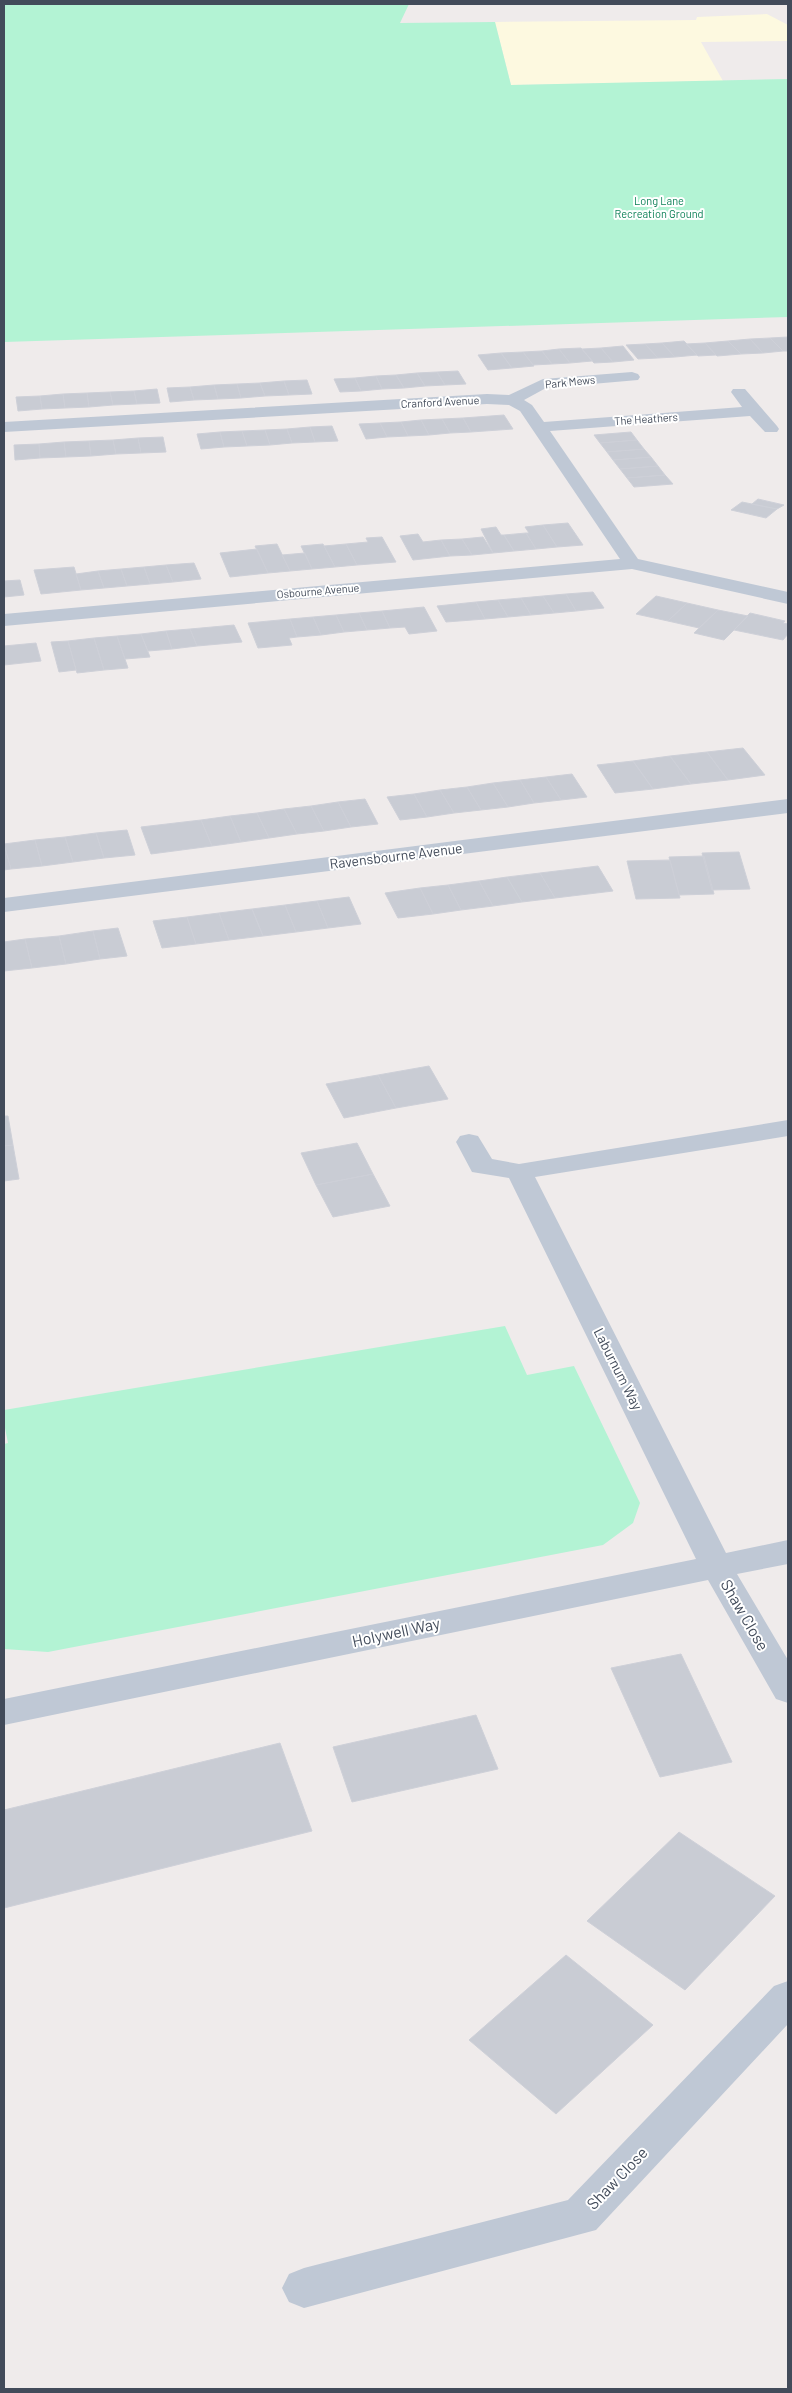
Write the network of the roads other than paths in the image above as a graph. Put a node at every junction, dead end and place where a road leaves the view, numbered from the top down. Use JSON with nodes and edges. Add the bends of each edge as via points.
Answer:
{"nodes":[{"id":1,"x":632,"y":377,"type":"dead end"},
{"id":2,"x":739,"y":392,"type":"dead end"},
{"id":3,"x":512,"y":400,"type":"junction"},
{"id":4,"x":754,"y":411,"type":"junction"},
{"id":5,"x":4,"y":427,"type":"edge"},
{"id":6,"x":538,"y":427,"type":"junction"},
{"id":7,"x":771,"y":429,"type":"dead end"},
{"id":8,"x":632,"y":563,"type":"junction"},
{"id":9,"x":788,"y":598,"type":"edge"},
{"id":10,"x":4,"y":620,"type":"edge"},
{"id":11,"x":788,"y":806,"type":"edge"},
{"id":12,"x":4,"y":905,"type":"edge"},
{"id":13,"x":788,"y":1128,"type":"edge"},
{"id":14,"x":469,"y":1142,"type":"dead end"},
{"id":15,"x":519,"y":1172,"type":"junction"},
{"id":16,"x":788,"y":1552,"type":"edge"},
{"id":17,"x":716,"y":1566,"type":"junction"},
{"id":18,"x":788,"y":1690,"type":"edge"},
{"id":19,"x":4,"y":1712,"type":"edge"},
{"id":20,"x":788,"y":1998,"type":"edge"},
{"id":21,"x":304,"y":2288,"type":"dead end"}],
"edges":[{"from":1,"to":3,"type":"street","name":"Park Mews","via":[[543,384]]},
{"from":2,"to":4,"type":"street"},
{"from":3,"to":5,"type":"street","name":"Cranford Avenue","via":[[477,399]]},
{"from":3,"to":6,"type":"street","via":[[526,408]]},
{"from":4,"to":6,"type":"street","name":"The Heathers"},
{"from":4,"to":7,"type":"street"},
{"from":6,"to":8,"type":"street"},
{"from":8,"to":9,"type":"street"},
{"from":8,"to":10,"type":"street","name":"Osbourne Avenue"},
{"from":11,"to":12,"type":"street","name":"Ravensbourne Avenue"},
{"from":13,"to":15,"type":"street"},
{"from":14,"to":15,"type":"street","via":[[482,1166]]},
{"from":15,"to":17,"type":"street","name":"Laburnum Way"},
{"from":16,"to":17,"type":"street","name":"Holywell Way"},
{"from":17,"to":18,"type":"street","name":"Shaw Close"},
{"from":17,"to":19,"type":"street","name":"Holywell Way"},
{"from":20,"to":21,"type":"street","name":"Shaw Close","via":[[581,2216]]}]}
